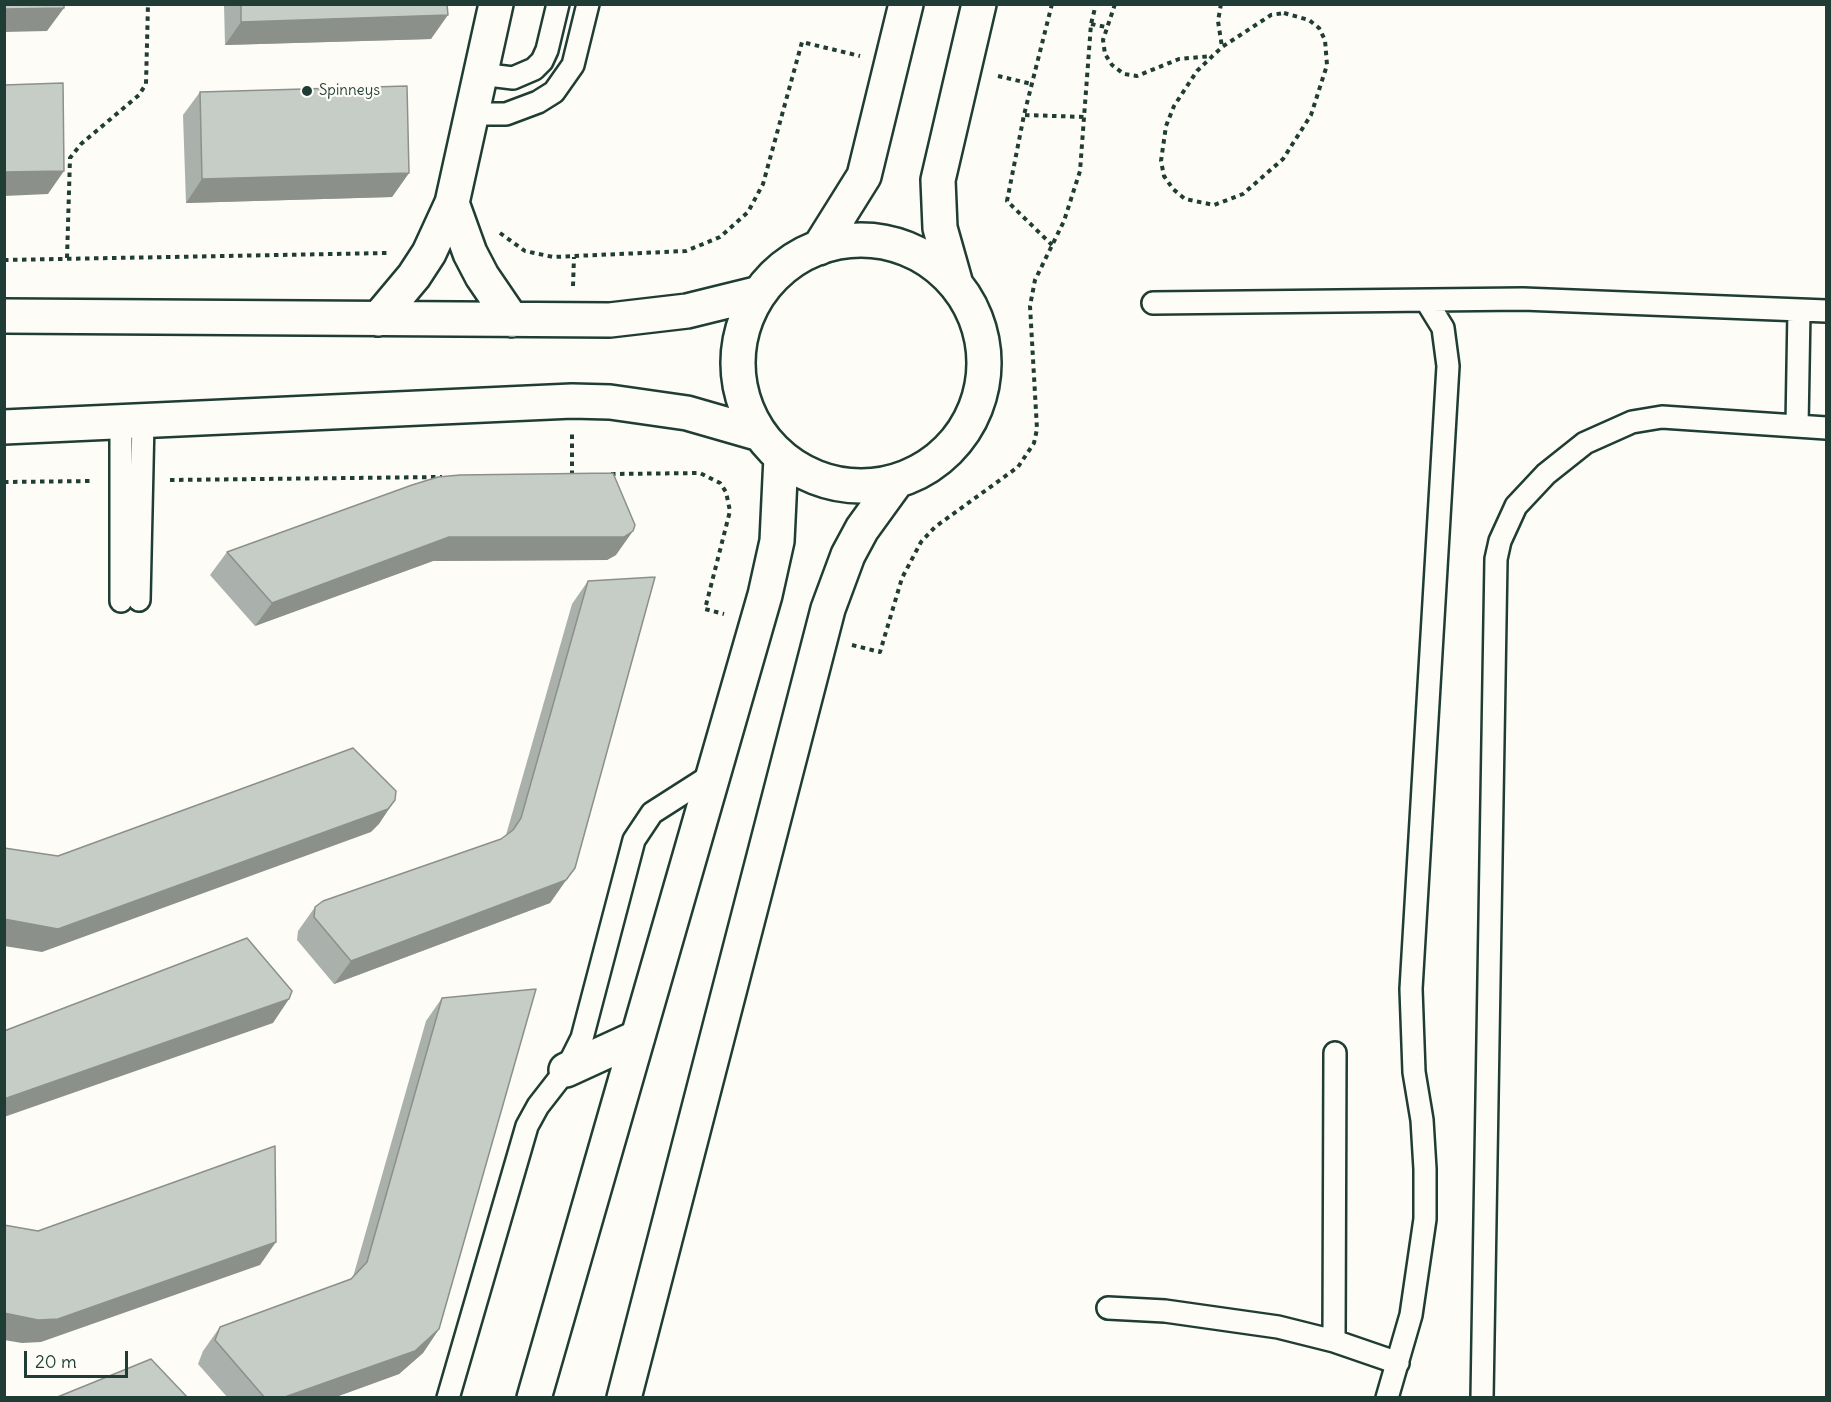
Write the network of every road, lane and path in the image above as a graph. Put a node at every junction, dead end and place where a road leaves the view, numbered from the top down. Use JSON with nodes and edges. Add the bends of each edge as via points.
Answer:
{"nodes":[{"id":1,"x":148,"y":4,"type":"edge"},
{"id":2,"x":496,"y":4,"type":"edge"},
{"id":3,"x":558,"y":4,"type":"edge"},
{"id":4,"x":588,"y":4,"type":"edge"},
{"id":5,"x":906,"y":4,"type":"edge"},
{"id":6,"x":979,"y":4,"type":"edge"},
{"id":7,"x":1052,"y":4,"type":"edge"},
{"id":8,"x":1096,"y":4,"type":"edge"},
{"id":9,"x":1115,"y":4,"type":"edge"},
{"id":10,"x":1221,"y":4,"type":"edge"},
{"id":11,"x":1092,"y":24,"type":"junction"},
{"id":12,"x":1106,"y":27,"type":"junction"},
{"id":13,"x":1222,"y":47,"type":"junction"},
{"id":14,"x":1212,"y":56,"type":"junction"},
{"id":15,"x":893,"y":65,"type":"junction"},
{"id":16,"x":480,"y":74,"type":"junction"},
{"id":17,"x":471,"y":114,"type":"junction"},
{"id":18,"x":1024,"y":115,"type":"junction"},
{"id":19,"x":1084,"y":117,"type":"junction"},
{"id":20,"x":452,"y":203,"type":"junction"},
{"id":21,"x":497,"y":230,"type":"dead end"},
{"id":22,"x":1052,"y":245,"type":"junction"},
{"id":23,"x":819,"y":248,"type":"junction"},
{"id":24,"x":392,"y":253,"type":"dead end"},
{"id":25,"x":67,"y":258,"type":"junction"},
{"id":26,"x":4,"y":260,"type":"edge"},
{"id":27,"x":954,"y":282,"type":"junction"},
{"id":28,"x":760,"y":292,"type":"junction"},
{"id":29,"x":1427,"y":302,"type":"junction"},
{"id":30,"x":1153,"y":303,"type":"dead end"},
{"id":31,"x":1800,"y":310,"type":"junction"},
{"id":32,"x":1827,"y":311,"type":"edge"},
{"id":33,"x":4,"y":316,"type":"edge"},
{"id":34,"x":378,"y":319,"type":"junction"},
{"id":35,"x":512,"y":320,"type":"junction"},
{"id":36,"x":132,"y":421,"type":"junction"},
{"id":37,"x":11,"y":424,"type":"edge"},
{"id":38,"x":1797,"y":426,"type":"junction"},
{"id":39,"x":1827,"y":428,"type":"edge"},
{"id":40,"x":770,"y":446,"type":"junction"},
{"id":41,"x":607,"y":474,"type":"edge"},
{"id":42,"x":560,"y":475,"type":"edge"},
{"id":43,"x":584,"y":475,"type":"edge"},
{"id":44,"x":453,"y":476,"type":"edge"},
{"id":45,"x":131,"y":480,"type":"junction"},
{"id":46,"x":4,"y":482,"type":"edge"},
{"id":47,"x":896,"y":482,"type":"junction"},
{"id":48,"x":130,"y":601,"type":"dead end"},
{"id":49,"x":757,"y":622,"type":"junction"},
{"id":50,"x":823,"y":638,"type":"junction"},
{"id":51,"x":713,"y":774,"type":"junction"},
{"id":52,"x":638,"y":1037,"type":"junction"},
{"id":53,"x":1335,"y":1053,"type":"dead end"},
{"id":54,"x":566,"y":1070,"type":"junction"},
{"id":55,"x":1108,"y":1308,"type":"dead end"},
{"id":56,"x":1334,"y":1341,"type":"junction"},
{"id":57,"x":1398,"y":1363,"type":"junction"},
{"id":58,"x":448,"y":1398,"type":"edge"},
{"id":59,"x":534,"y":1398,"type":"edge"},
{"id":60,"x":624,"y":1398,"type":"edge"},
{"id":61,"x":1387,"y":1398,"type":"edge"},
{"id":62,"x":1482,"y":1398,"type":"edge"}],
"edges":[{"from":1,"to":25,"type":"path","via":[[146,84],[70,158]]},
{"from":2,"to":16,"type":"street"},
{"from":3,"to":16,"type":"lane","via":[[547,50],[534,69],[513,78]]},
{"from":4,"to":17,"type":"lane","via":[[573,64],[554,92],[506,114]]},
{"from":5,"to":15,"type":"street"},
{"from":6,"to":27,"type":"street","via":[[938,180],[940,228]]},
{"from":7,"to":18,"type":"path"},
{"from":8,"to":11,"type":"path"},
{"from":9,"to":12,"type":"path"},
{"from":10,"to":13,"type":"path","via":[[1218,21]]},
{"from":11,"to":12,"type":"path"},
{"from":11,"to":19,"type":"path"},
{"from":12,"to":14,"type":"path","via":[[1105,54],[1124,74],[1137,76],[1179,59]]},
{"from":13,"to":14,"type":"path"},
{"from":13,"to":14,"type":"path","via":[[1271,15],[1297,14],[1319,28],[1328,59],[1311,115],[1283,159],[1243,194],[1214,205],[1185,199],[1164,176],[1161,161],[1166,126],[1174,106]]},
{"from":15,"to":21,"type":"path","via":[[802,42],[763,184],[748,212],[720,237],[686,251],[574,257],[539,255],[513,245]]},
{"from":15,"to":23,"type":"street","via":[[864,176]]},
{"from":16,"to":17,"type":"street"},
{"from":17,"to":20,"type":"street"},
{"from":18,"to":19,"type":"path"},
{"from":18,"to":22,"type":"path","via":[[1007,201]]},
{"from":19,"to":22,"type":"path","via":[[1080,171]]},
{"from":20,"to":34,"type":"street","via":[[419,268]]},
{"from":20,"to":35,"type":"street","via":[[474,261]]},
{"from":22,"to":50,"type":"path","via":[[1035,280],[1030,306],[1037,429],[1028,456],[998,484],[935,527],[921,542],[902,578],[880,652]]},
{"from":23,"to":27,"type":"street","via":[[848,241],[887,243],[932,262]]},
{"from":23,"to":28,"type":"street","via":[[796,258]]},
{"from":24,"to":25,"type":"path"},
{"from":25,"to":26,"type":"path"},
{"from":27,"to":47,"type":"street","via":[[972,306],[982,336],[986,367],[981,397],[968,426],[950,451],[925,469]]},
{"from":28,"to":35,"type":"street","via":[[724,303],[649,316]]},
{"from":28,"to":40,"type":"street","via":[[742,332],[738,353],[742,396]]},
{"from":29,"to":30,"type":"lane"},
{"from":29,"to":31,"type":"lane","via":[[1569,300]]},
{"from":29,"to":57,"type":"lane","via":[[1443,328],[1448,366],[1411,989],[1412,1052],[1425,1169],[1425,1219],[1413,1306]]},
{"from":31,"to":32,"type":"lane"},
{"from":31,"to":38,"type":"lane"},
{"from":33,"to":34,"type":"street"},
{"from":34,"to":35,"type":"street"},
{"from":36,"to":37,"type":"street"},
{"from":36,"to":40,"type":"street","via":[[572,400],[687,413]]},
{"from":36,"to":45,"type":"lane"},
{"from":38,"to":39,"type":"lane"},
{"from":38,"to":62,"type":"lane","via":[[1662,417],[1604,432],[1546,474],[1516,506],[1500,541],[1496,571]]},
{"from":40,"to":47,"type":"street","via":[[806,474],[836,484],[866,487]]},
{"from":40,"to":49,"type":"street","via":[[777,541]]},
{"from":41,"to":49,"type":"path","via":[[700,473],[720,483],[730,511],[705,609]]},
{"from":42,"to":43,"type":"path"},
{"from":44,"to":45,"type":"path"},
{"from":45,"to":46,"type":"path"},
{"from":45,"to":48,"type":"lane"},
{"from":47,"to":50,"type":"street","via":[[848,555],[831,600]]},
{"from":49,"to":51,"type":"street"},
{"from":50,"to":60,"type":"street"},
{"from":51,"to":52,"type":"street"},
{"from":51,"to":54,"type":"lane","via":[[652,813],[634,840],[582,1038]]},
{"from":52,"to":54,"type":"street"},
{"from":52,"to":59,"type":"street"},
{"from":53,"to":56,"type":"lane"},
{"from":54,"to":58,"type":"lane","via":[[538,1106],[521,1141]]},
{"from":55,"to":56,"type":"lane","via":[[1222,1318]]},
{"from":56,"to":57,"type":"lane"},
{"from":57,"to":61,"type":"lane"}]}
